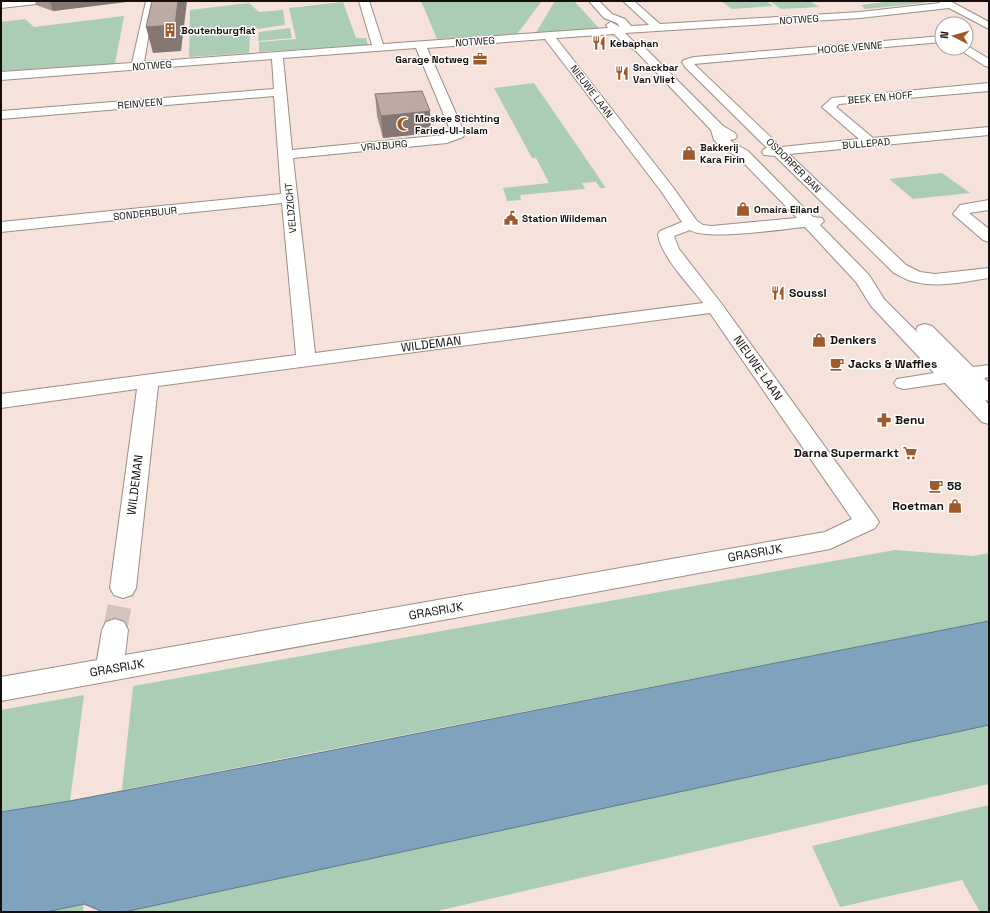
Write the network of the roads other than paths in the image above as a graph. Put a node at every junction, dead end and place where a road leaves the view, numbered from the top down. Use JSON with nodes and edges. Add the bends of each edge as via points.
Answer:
{"nodes":[{"id":1,"x":36,"y":1,"type":"edge"},
{"id":2,"x":161,"y":1,"type":"edge"},
{"id":3,"x":364,"y":1,"type":"edge"},
{"id":4,"x":594,"y":1,"type":"edge"},
{"id":5,"x":628,"y":1,"type":"edge"},
{"id":6,"x":150,"y":2,"type":"edge"},
{"id":7,"x":946,"y":3,"type":"edge"},
{"id":8,"x":843,"y":4,"type":"dead end"},
{"id":9,"x":1,"y":5,"type":"edge"},
{"id":10,"x":860,"y":15,"type":"junction"},
{"id":11,"x":608,"y":16,"type":"junction"},
{"id":12,"x":722,"y":24,"type":"junction"},
{"id":13,"x":989,"y":26,"type":"edge"},
{"id":14,"x":658,"y":28,"type":"junction"},
{"id":15,"x":630,"y":30,"type":"junction"},
{"id":16,"x":616,"y":31,"type":"junction"},
{"id":17,"x":734,"y":34,"type":"dead end"},
{"id":18,"x":549,"y":36,"type":"junction"},
{"id":19,"x":934,"y":41,"type":"edge"},
{"id":20,"x":746,"y":44,"type":"dead end"},
{"id":21,"x":420,"y":45,"type":"junction"},
{"id":22,"x":378,"y":48,"type":"junction"},
{"id":23,"x":639,"y":48,"type":"junction"},
{"id":24,"x":758,"y":54,"type":"junction"},
{"id":25,"x":974,"y":55,"type":"edge"},
{"id":26,"x":277,"y":56,"type":"junction"},
{"id":27,"x":688,"y":62,"type":"joint"},
{"id":28,"x":989,"y":64,"type":"edge"},
{"id":29,"x":137,"y":66,"type":"junction"},
{"id":30,"x":1,"y":76,"type":"edge"},
{"id":31,"x":989,"y":87,"type":"edge"},
{"id":32,"x":280,"y":92,"type":"junction"},
{"id":33,"x":1,"y":115,"type":"edge"},
{"id":34,"x":989,"y":131,"type":"edge"},
{"id":35,"x":870,"y":142,"type":"junction"},
{"id":36,"x":778,"y":151,"type":"junction"},
{"id":37,"x":743,"y":154,"type":"junction"},
{"id":38,"x":285,"y":155,"type":"junction"},
{"id":39,"x":289,"y":198,"type":"junction"},
{"id":40,"x":989,"y":205,"type":"edge"},
{"id":41,"x":812,"y":221,"type":"junction"},
{"id":42,"x":691,"y":224,"type":"junction"},
{"id":43,"x":1,"y":227,"type":"edge"},
{"id":44,"x":989,"y":237,"type":"edge"},
{"id":45,"x":989,"y":273,"type":"edge"},
{"id":46,"x":863,"y":279,"type":"junction"},
{"id":47,"x":715,"y":307,"type":"junction"},
{"id":48,"x":306,"y":360,"type":"junction"},
{"id":49,"x":989,"y":371,"type":"edge"},
{"id":50,"x":969,"y":374,"type":"junction"},
{"id":51,"x":949,"y":376,"type":"junction"},
{"id":52,"x":148,"y":382,"type":"junction"},
{"id":53,"x":904,"y":383,"type":"dead end"},
{"id":54,"x":989,"y":395,"type":"edge"},
{"id":55,"x":1,"y":401,"type":"edge"},
{"id":56,"x":989,"y":417,"type":"edge"},
{"id":57,"x":867,"y":522,"type":"joint"},
{"id":58,"x":123,"y":588,"type":"tunnel mouth"},
{"id":59,"x":115,"y":630,"type":"tunnel mouth"},
{"id":60,"x":110,"y":669,"type":"junction"},
{"id":61,"x":1,"y":689,"type":"edge"}],
"edges":[{"from":1,"to":9,"type":"street"},
{"from":2,"to":6,"type":"street"},
{"from":3,"to":22,"type":"street"},
{"from":4,"to":11,"type":"street"},
{"from":5,"to":14,"type":"street"},
{"from":6,"to":29,"type":"street"},
{"from":7,"to":10,"type":"street","name":"NOTWEG"},
{"from":7,"to":13,"type":"street"},
{"from":8,"to":10,"type":"street"},
{"from":10,"to":12,"type":"street","name":"NOTWEG"},
{"from":11,"to":15,"type":"street","via":[[621,21]]},
{"from":11,"to":16,"type":"street"},
{"from":12,"to":14,"type":"street","name":"NOTWEG"},
{"from":12,"to":17,"type":"street"},
{"from":14,"to":15,"type":"street","name":"NOTWEG"},
{"from":15,"to":16,"type":"street","name":"NOTWEG"},
{"from":15,"to":23,"type":"street","via":[[640,42]]},
{"from":16,"to":18,"type":"street","name":"NOTWEG"},
{"from":16,"to":23,"type":"street","via":[[629,44]]},
{"from":18,"to":21,"type":"street","name":"NOTWEG"},
{"from":18,"to":42,"type":"street","name":"NIEUWE LAAN"},
{"from":19,"to":24,"type":"street","name":"HOOGE VENNE"},
{"from":20,"to":24,"type":"street"},
{"from":21,"to":22,"type":"street","name":"NOTWEG"},
{"from":21,"to":38,"type":"street","name":"VRIJBURG","via":[[458,134],[447,139]]},
{"from":22,"to":26,"type":"street","name":"NOTWEG"},
{"from":23,"to":37,"type":"street","via":[[718,129],[719,138]]},
{"from":24,"to":27,"type":"street","name":"HOOGE VENNE"},
{"from":25,"to":28,"type":"street"},
{"from":26,"to":29,"type":"street","name":"NOTWEG"},
{"from":26,"to":32,"type":"street","name":"VELDZICHT"},
{"from":27,"to":36,"type":"street","name":"OSDORPER BAN"},
{"from":29,"to":30,"type":"street","name":"NOTWEG"},
{"from":31,"to":35,"type":"street","name":"BEEK EN HOFF","via":[[836,101],[828,107]]},
{"from":32,"to":33,"type":"street","name":"REINVEEN"},
{"from":32,"to":38,"type":"street","name":"VELDZICHT"},
{"from":34,"to":35,"type":"street","name":"BULLEPAD"},
{"from":35,"to":36,"type":"street","name":"BULLEPAD"},
{"from":36,"to":37,"type":"street","name":"BULLEPAD"},
{"from":36,"to":45,"type":"street","name":"OSDORPER BAN","via":[[900,269],[916,277],[932,279]]},
{"from":37,"to":41,"type":"street"},
{"from":38,"to":39,"type":"street","name":"VELDZICHT"},
{"from":39,"to":43,"type":"street","name":"SONDERBUUR"},
{"from":39,"to":48,"type":"street","name":"VELDZICHT"},
{"from":40,"to":44,"type":"street","via":[[966,208],[961,214]]},
{"from":41,"to":42,"type":"street","via":[[712,231],[699,229]]},
{"from":41,"to":46,"type":"street"},
{"from":42,"to":47,"type":"street","name":"NIEUWE LAAN","via":[[666,234],[667,242]]},
{"from":46,"to":50,"type":"street","via":[[894,300]]},
{"from":46,"to":51,"type":"street","via":[[877,302]]},
{"from":47,"to":48,"type":"street","name":"WILDEMAN"},
{"from":47,"to":57,"type":"street","name":"NIEUWE LAAN"},
{"from":48,"to":52,"type":"street","name":"WILDEMAN"},
{"from":49,"to":50,"type":"street"},
{"from":50,"to":51,"type":"street"},
{"from":50,"to":54,"type":"street"},
{"from":51,"to":53,"type":"street"},
{"from":51,"to":56,"type":"street"},
{"from":52,"to":55,"type":"street","name":"WILDEMAN"},
{"from":52,"to":58,"type":"street","name":"WILDEMAN"},
{"from":57,"to":60,"type":"street","name":"GRASRIJK","via":[[830,540]]},
{"from":59,"to":60,"type":"street"},
{"from":60,"to":61,"type":"street","name":"GRASRIJK"}]}
